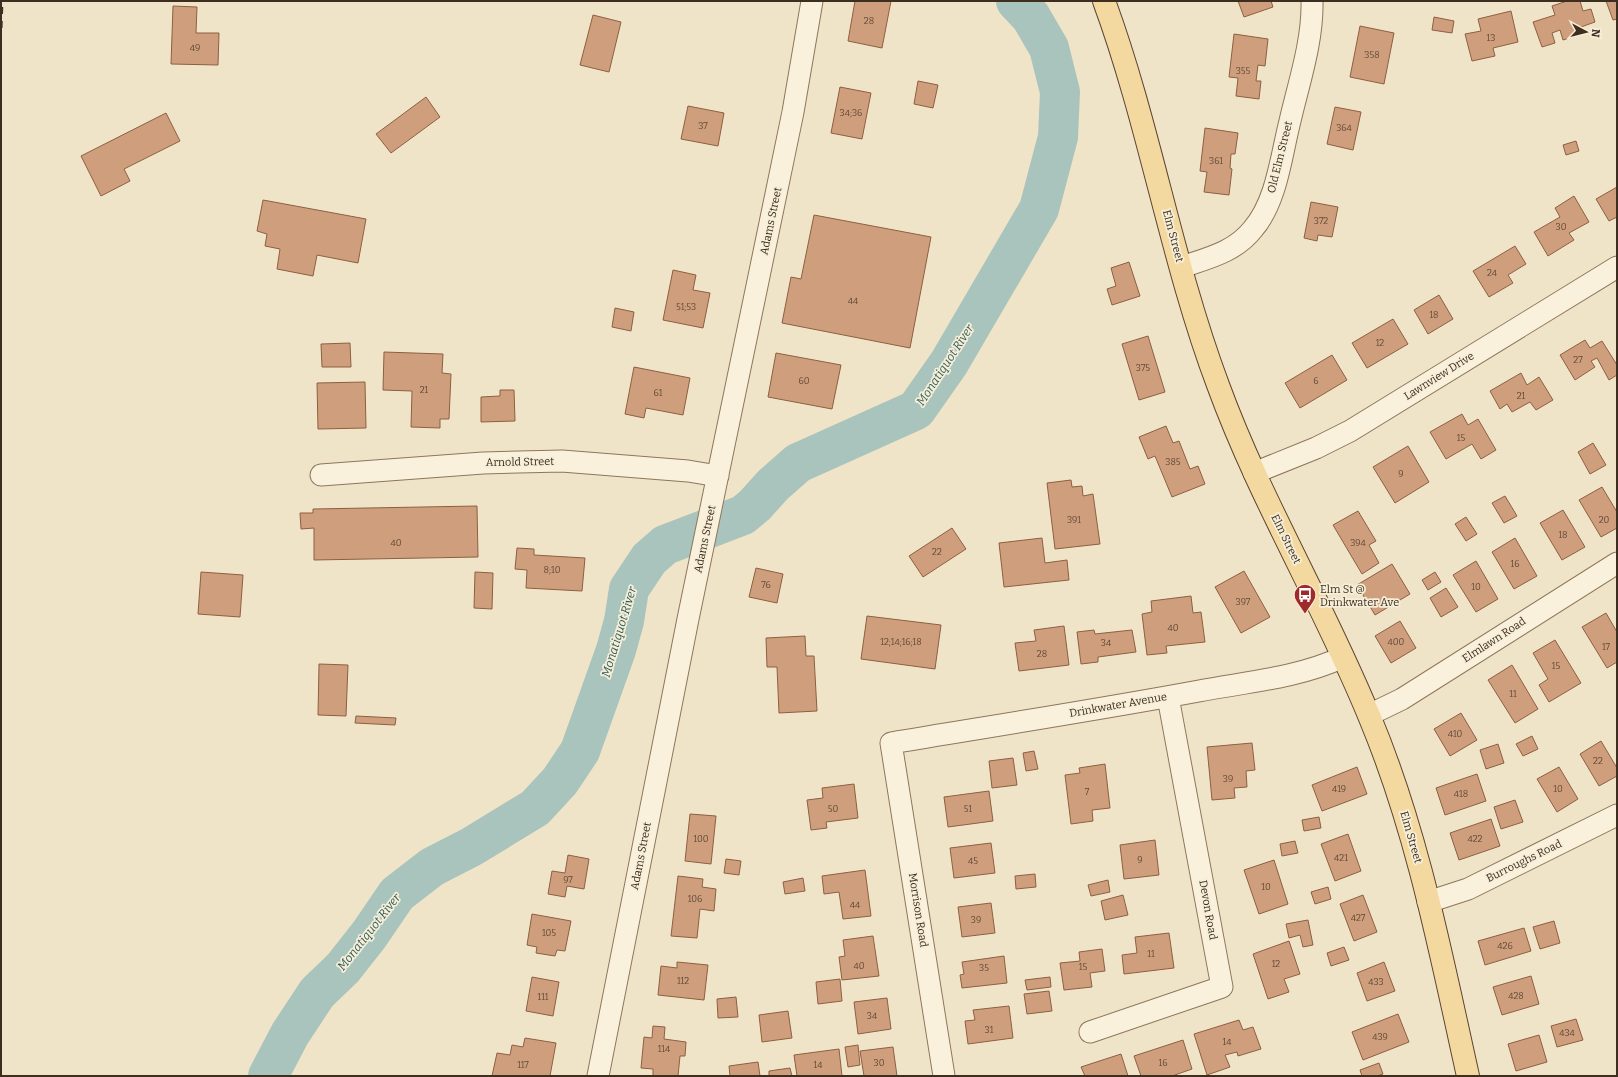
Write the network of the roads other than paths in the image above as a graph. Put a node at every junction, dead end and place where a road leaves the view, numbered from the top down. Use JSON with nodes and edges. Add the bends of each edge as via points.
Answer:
{"nodes":[{"id":1,"x":812,"y":1,"type":"edge"},
{"id":2,"x":1104,"y":1,"type":"edge"},
{"id":3,"x":1312,"y":1,"type":"edge"},
{"id":4,"x":1617,"y":267,"type":"edge"},
{"id":5,"x":1182,"y":268,"type":"junction"},
{"id":6,"x":1254,"y":473,"type":"junction"},
{"id":7,"x":320,"y":475,"type":"dead end"},
{"id":8,"x":718,"y":476,"type":"junction"},
{"id":9,"x":1617,"y":563,"type":"edge"},
{"id":10,"x":1343,"y":657,"type":"junction"},
{"id":11,"x":1168,"y":697,"type":"junction"},
{"id":12,"x":1369,"y":715,"type":"junction"},
{"id":13,"x":891,"y":743,"type":"joint"},
{"id":14,"x":1617,"y":815,"type":"edge"},
{"id":15,"x":1428,"y":902,"type":"junction"},
{"id":16,"x":1090,"y":1032,"type":"dead end"},
{"id":17,"x":598,"y":1076,"type":"edge"},
{"id":18,"x":944,"y":1076,"type":"edge"},
{"id":19,"x":1468,"y":1076,"type":"edge"}],
"edges":[{"from":1,"to":8,"type":"street","name":"Adams Street","via":[[791,120]]},
{"from":2,"to":5,"type":"main road","name":"Elm Street","via":[[1128,70]]},
{"from":3,"to":5,"type":"street","name":"Old Elm Street","via":[[1304,64],[1266,208],[1254,229],[1237,244],[1220,254]]},
{"from":4,"to":6,"type":"street","name":"Lawnview Drive","via":[[1350,431]]},
{"from":5,"to":6,"type":"main road","name":"Elm Street","via":[[1211,366]]},
{"from":6,"to":10,"type":"main road","name":"Elm Street"},
{"from":7,"to":8,"type":"street","name":"Arnold Street","via":[[546,461],[673,469]]},
{"from":8,"to":17,"type":"street","name":"Adams Street"},
{"from":9,"to":12,"type":"street","name":"Elmlawn Road","via":[[1402,699]]},
{"from":10,"to":11,"type":"street","name":"Drinkwater Avenue","via":[[1319,667],[1294,673]]},
{"from":10,"to":12,"type":"main road","name":"Elm Street"},
{"from":11,"to":13,"type":"street","name":"Drinkwater Avenue"},
{"from":11,"to":16,"type":"street","name":"Devon Road","via":[[1222,986]]},
{"from":12,"to":15,"type":"main road","name":"Elm Street","via":[[1402,803]]},
{"from":13,"to":18,"type":"street","name":"Morrison Road"},
{"from":14,"to":15,"type":"street","name":"Burroughs Road","via":[[1474,886]]},
{"from":15,"to":19,"type":"main road","name":"Elm Street"}]}
